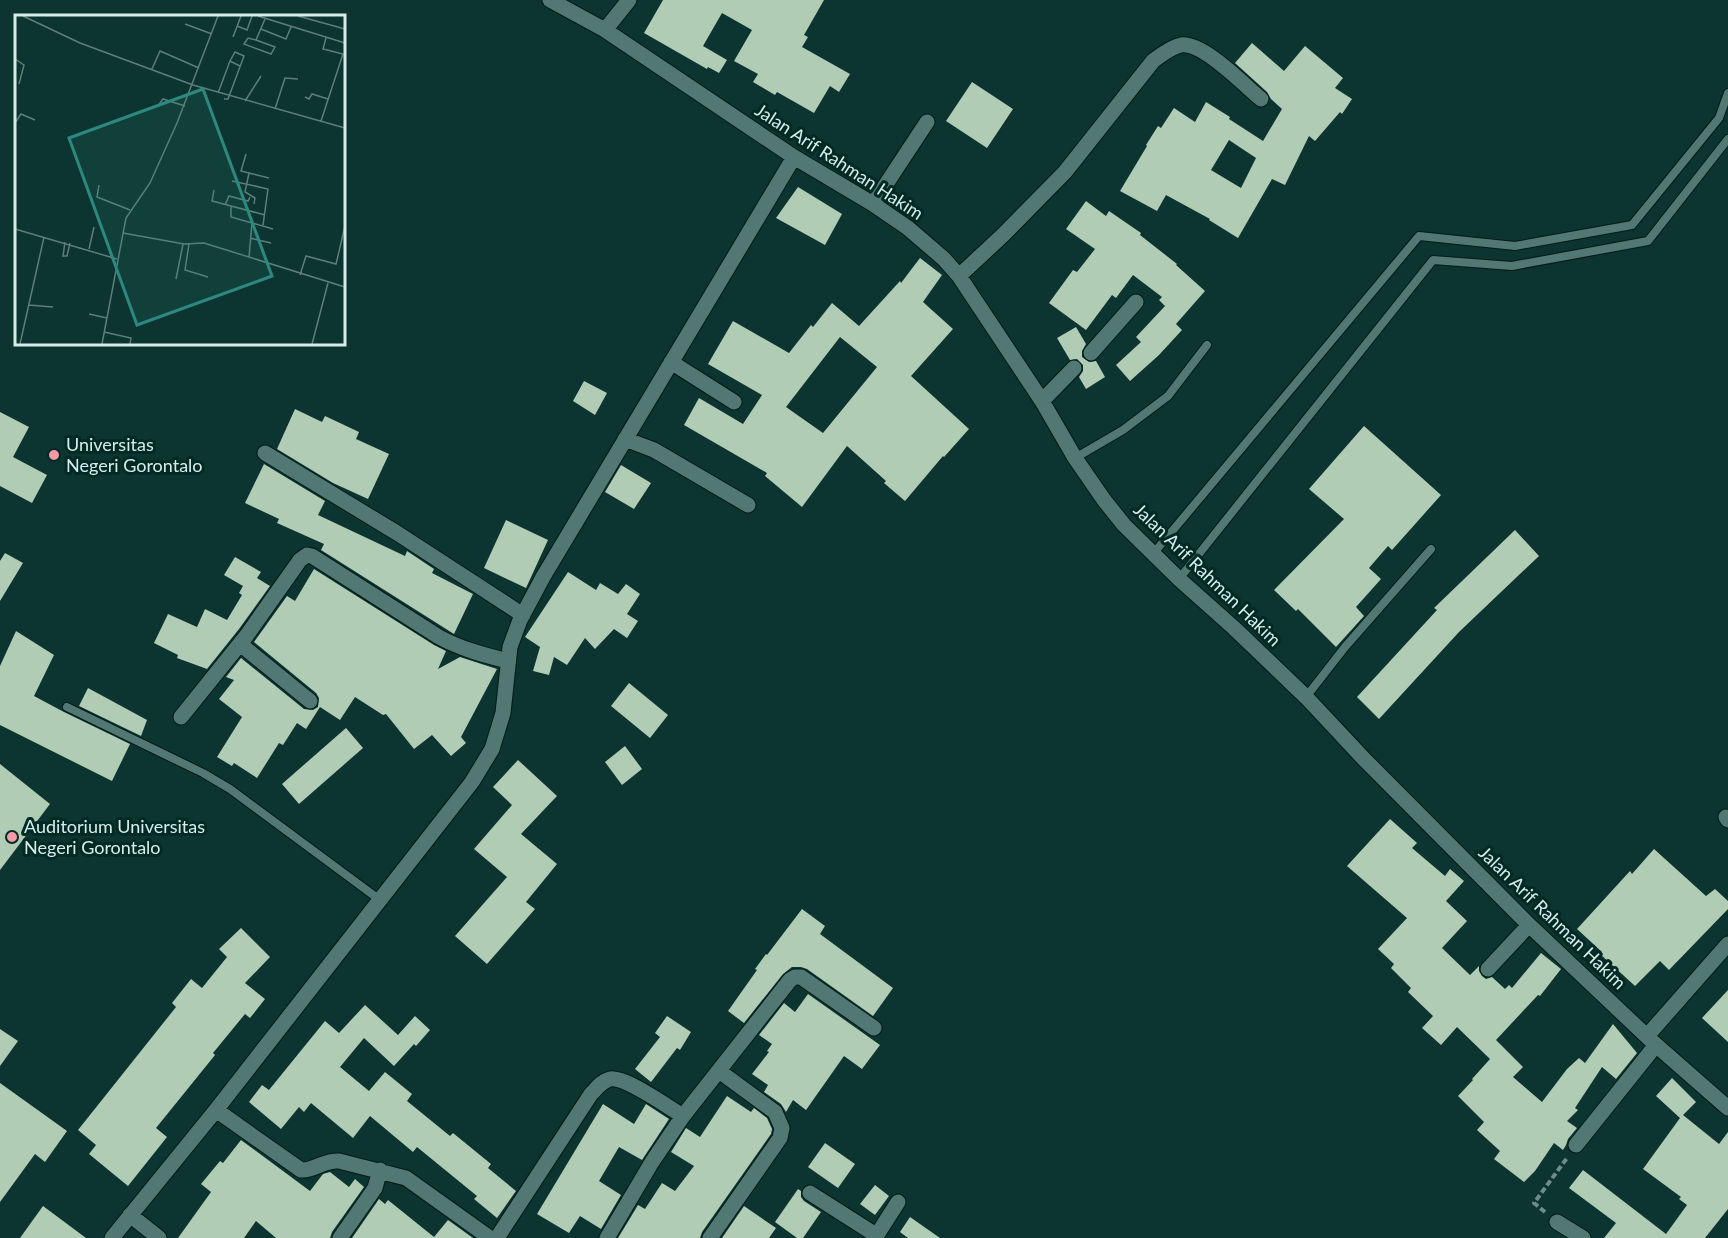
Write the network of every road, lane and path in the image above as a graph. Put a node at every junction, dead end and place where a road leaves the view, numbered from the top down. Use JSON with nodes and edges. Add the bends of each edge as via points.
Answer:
{"nodes":[{"id":1,"x":550,"y":0,"type":"edge"},
{"id":2,"x":629,"y":0,"type":"edge"},
{"id":3,"x":604,"y":30,"type":"junction"},
{"id":4,"x":1728,"y":93,"type":"edge"},
{"id":5,"x":1261,"y":99,"type":"dead end"},
{"id":6,"x":927,"y":122,"type":"dead end"},
{"id":7,"x":1728,"y":139,"type":"edge"},
{"id":8,"x":794,"y":157,"type":"junction"},
{"id":9,"x":873,"y":204,"type":"junction"},
{"id":10,"x":959,"y":276,"type":"junction"},
{"id":11,"x":1136,"y":302,"type":"dead end"},
{"id":12,"x":1207,"y":345,"type":"dead end"},
{"id":13,"x":1091,"y":353,"type":"dead end"},
{"id":14,"x":671,"y":362,"type":"junction"},
{"id":15,"x":1074,"y":368,"type":"dead end"},
{"id":16,"x":1042,"y":401,"type":"junction"},
{"id":17,"x":734,"y":402,"type":"dead end"},
{"id":18,"x":625,"y":438,"type":"junction"},
{"id":19,"x":265,"y":453,"type":"dead end"},
{"id":20,"x":1075,"y":458,"type":"junction"},
{"id":21,"x":748,"y":504,"type":"dead end"},
{"id":22,"x":1431,"y":549,"type":"dead end"},
{"id":23,"x":1153,"y":554,"type":"junction"},
{"id":24,"x":1179,"y":579,"type":"junction"},
{"id":25,"x":523,"y":615,"type":"junction"},
{"id":26,"x":240,"y":644,"type":"junction"},
{"id":27,"x":508,"y":661,"type":"junction"},
{"id":28,"x":1306,"y":697,"type":"junction"},
{"id":29,"x":310,"y":701,"type":"dead end"},
{"id":30,"x":67,"y":706,"type":"dead end"},
{"id":31,"x":181,"y":717,"type":"dead end"},
{"id":32,"x":380,"y":900,"type":"junction"},
{"id":33,"x":1529,"y":925,"type":"junction"},
{"id":34,"x":1728,"y":944,"type":"edge"},
{"id":35,"x":1488,"y":969,"type":"dead end"},
{"id":36,"x":874,"y":1028,"type":"dead end"},
{"id":37,"x":1651,"y":1040,"type":"junction"},
{"id":38,"x":719,"y":1071,"type":"junction"},
{"id":39,"x":1728,"y":1108,"type":"edge"},
{"id":40,"x":216,"y":1110,"type":"junction"},
{"id":41,"x":683,"y":1116,"type":"junction"},
{"id":42,"x":1576,"y":1145,"type":"joint"},
{"id":43,"x":380,"y":1170,"type":"junction"},
{"id":44,"x":810,"y":1193,"type":"dead end"},
{"id":45,"x":898,"y":1202,"type":"dead end"},
{"id":46,"x":130,"y":1215,"type":"junction"},
{"id":47,"x":1557,"y":1222,"type":"joint"},
{"id":48,"x":875,"y":1237,"type":"edge"},
{"id":49,"x":112,"y":1238,"type":"edge"},
{"id":50,"x":159,"y":1238,"type":"edge"},
{"id":51,"x":340,"y":1238,"type":"edge"},
{"id":52,"x":490,"y":1238,"type":"edge"},
{"id":53,"x":497,"y":1238,"type":"edge"},
{"id":54,"x":607,"y":1238,"type":"edge"},
{"id":55,"x":710,"y":1238,"type":"edge"},
{"id":56,"x":1582,"y":1238,"type":"edge"}],
"edges":[{"from":1,"to":3,"type":"street","name":"Jalan Arif Rahman Hakim"},
{"from":2,"to":3,"type":"street"},
{"from":3,"to":8,"type":"street","name":"Jalan Arif Rahman Hakim"},
{"from":4,"to":23,"type":"lane","via":[[1719,118],[1632,225],[1515,246],[1419,236]]},
{"from":5,"to":10,"type":"street","via":[[1206,52],[1180,45],[1166,52],[1153,61],[1065,172]]},
{"from":6,"to":9,"type":"street"},
{"from":7,"to":24,"type":"lane","via":[[1648,241],[1512,267],[1433,260]]},
{"from":8,"to":9,"type":"street","name":"Jalan Arif Rahman Hakim"},
{"from":8,"to":14,"type":"street"},
{"from":9,"to":10,"type":"street","name":"Jalan Arif Rahman Hakim","via":[[908,228]]},
{"from":10,"to":16,"type":"street","name":"Jalan Arif Rahman Hakim"},
{"from":11,"to":13,"type":"street"},
{"from":12,"to":20,"type":"lane","via":[[1168,396],[1123,430]]},
{"from":14,"to":17,"type":"street"},
{"from":14,"to":18,"type":"street"},
{"from":15,"to":16,"type":"street"},
{"from":16,"to":20,"type":"street","name":"Jalan Arif Rahman Hakim"},
{"from":18,"to":21,"type":"street","via":[[654,450]]},
{"from":18,"to":25,"type":"street"},
{"from":19,"to":25,"type":"street"},
{"from":20,"to":23,"type":"street","name":"Jalan Arif Rahman Hakim","via":[[1110,508]]},
{"from":22,"to":28,"type":"lane"},
{"from":23,"to":24,"type":"street","name":"Jalan Arif Rahman Hakim"},
{"from":24,"to":28,"type":"street","name":"Jalan Arif Rahman Hakim"},
{"from":25,"to":27,"type":"street"},
{"from":26,"to":27,"type":"street","via":[[307,555],[439,637]]},
{"from":26,"to":29,"type":"street"},
{"from":26,"to":31,"type":"street"},
{"from":27,"to":32,"type":"street","via":[[503,713],[492,749]]},
{"from":28,"to":33,"type":"street","name":"Jalan Arif Rahman Hakim"},
{"from":30,"to":32,"type":"lane","via":[[230,789]]},
{"from":32,"to":40,"type":"street"},
{"from":33,"to":35,"type":"street"},
{"from":33,"to":37,"type":"street","name":"Jalan Arif Rahman Hakim"},
{"from":34,"to":37,"type":"street"},
{"from":36,"to":38,"type":"street","via":[[801,977],[795,977]]},
{"from":37,"to":39,"type":"street","name":"Jalan Arif Rahman Hakim"},
{"from":37,"to":42,"type":"street"},
{"from":38,"to":41,"type":"street"},
{"from":38,"to":55,"type":"street","via":[[775,1112],[782,1128],[780,1138]]},
{"from":40,"to":43,"type":"street","via":[[301,1170],[339,1161]]},
{"from":40,"to":46,"type":"street"},
{"from":41,"to":53,"type":"street","via":[[625,1081],[612,1078],[602,1083]]},
{"from":41,"to":54,"type":"street"},
{"from":42,"to":47,"type":"path","via":[[1534,1203]]},
{"from":43,"to":51,"type":"street","via":[[375,1188]]},
{"from":43,"to":52,"type":"street","via":[[420,1186]]},
{"from":44,"to":48,"type":"street"},
{"from":45,"to":48,"type":"street"},
{"from":46,"to":49,"type":"street"},
{"from":46,"to":50,"type":"street"},
{"from":47,"to":56,"type":"street"}]}
